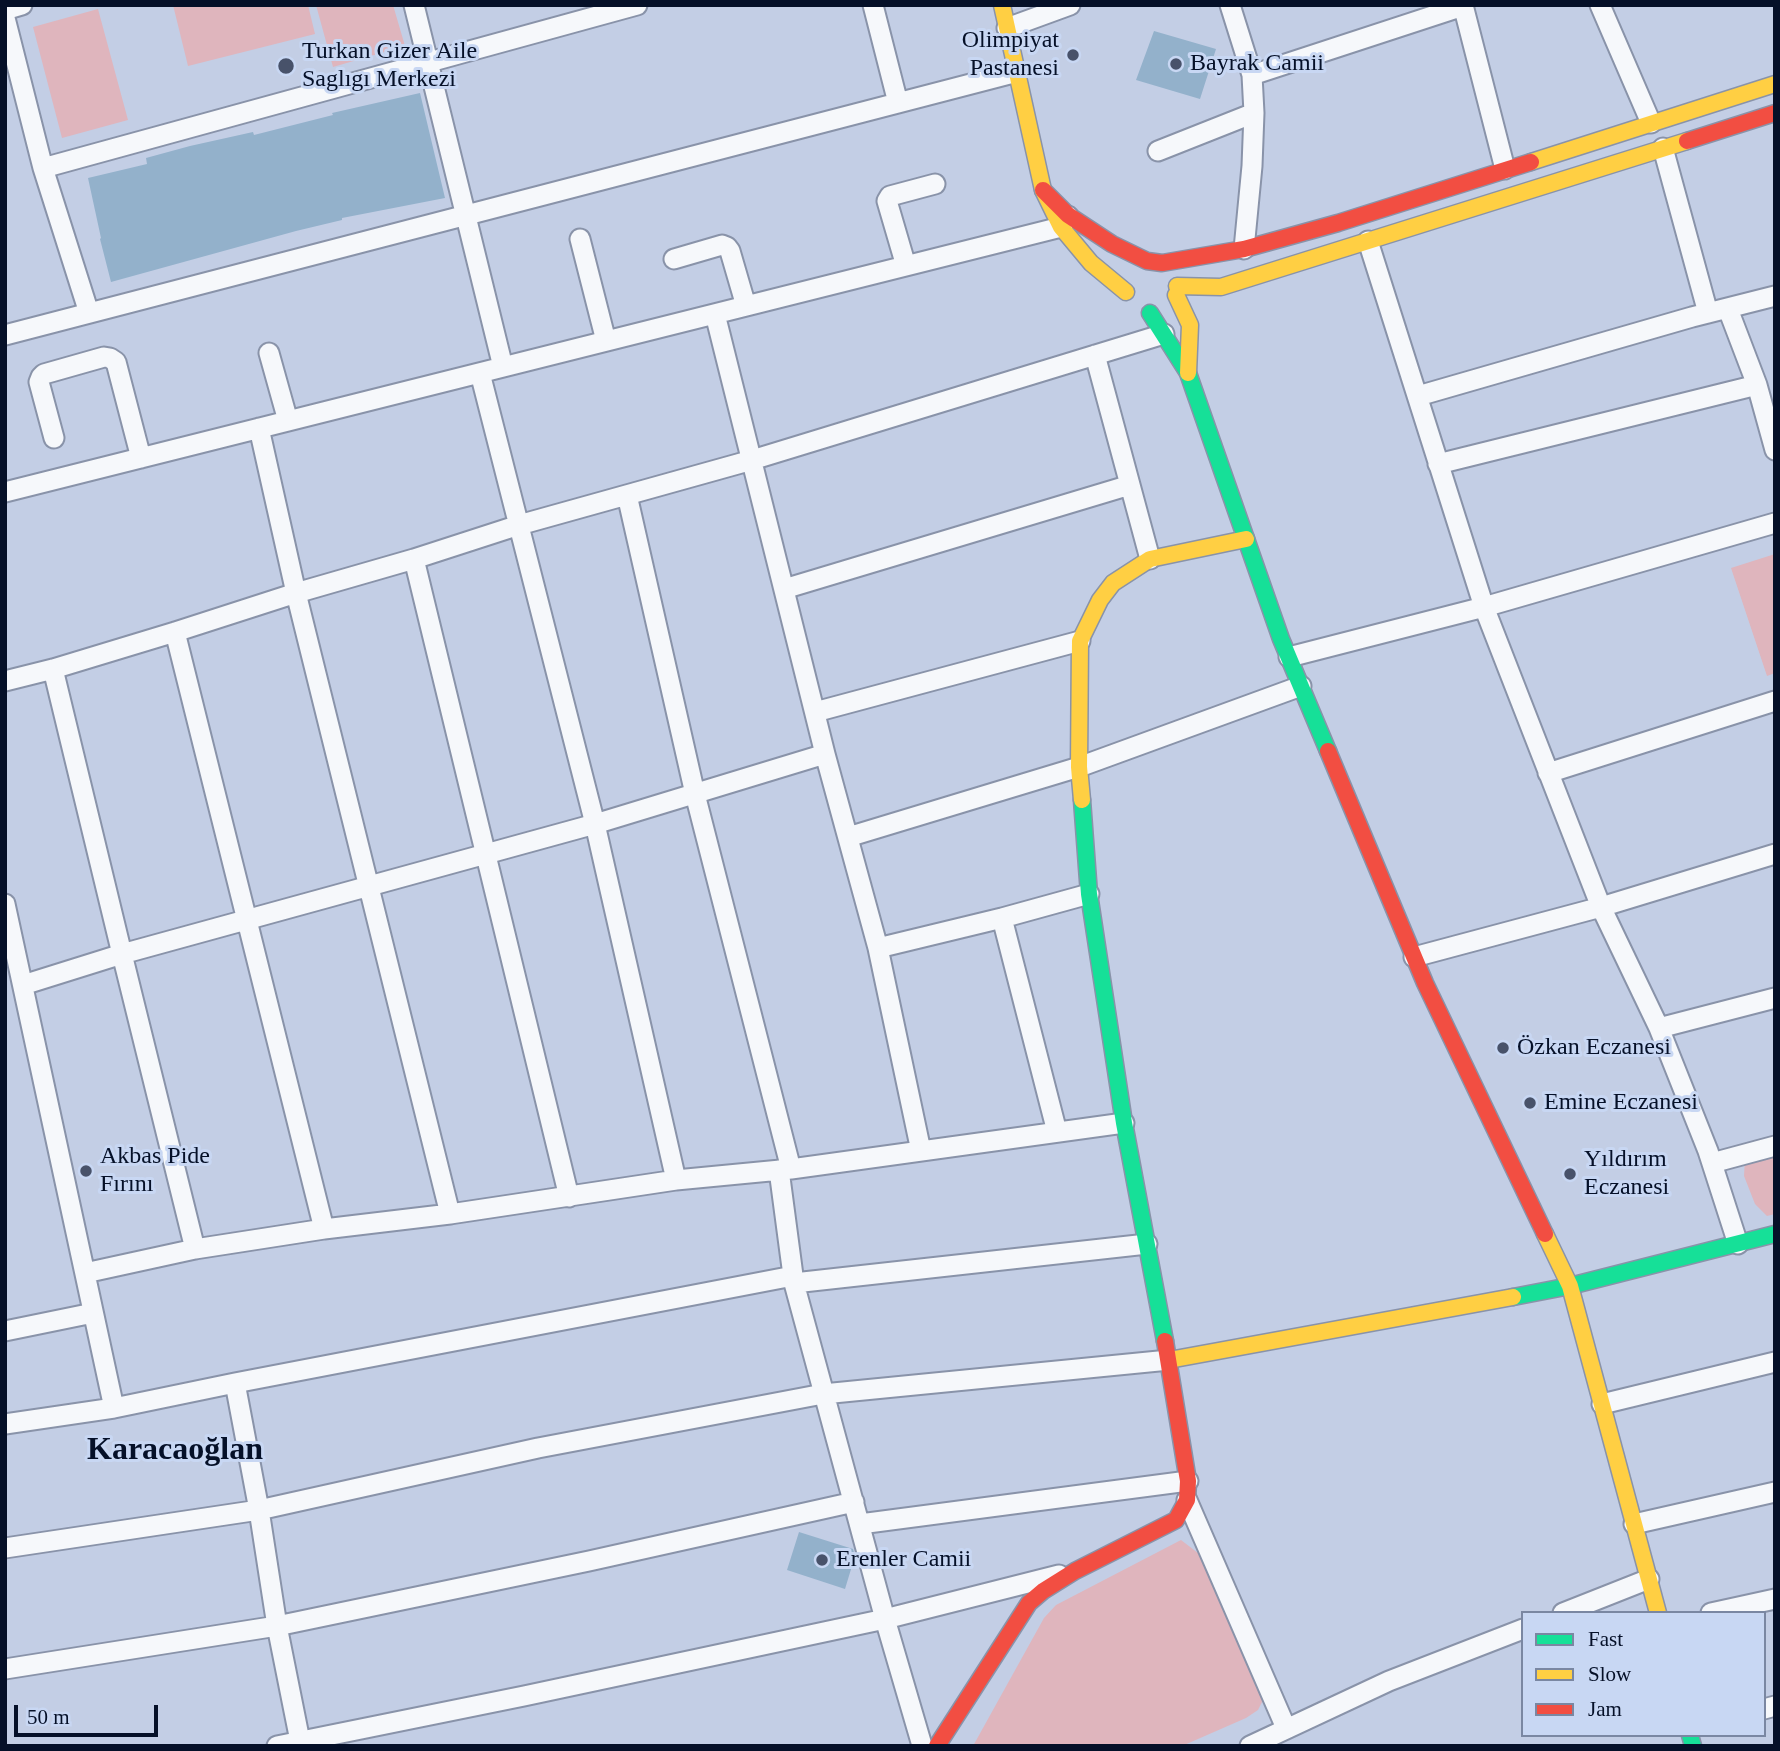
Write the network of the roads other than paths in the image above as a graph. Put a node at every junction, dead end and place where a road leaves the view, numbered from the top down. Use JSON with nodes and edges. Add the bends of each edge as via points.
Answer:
{"nodes":[{"id":1,"x":22,"y":5,"type":"edge"},
{"id":2,"x":414,"y":5,"type":"edge"},
{"id":3,"x":637,"y":5,"type":"edge"},
{"id":4,"x":873,"y":5,"type":"edge"},
{"id":5,"x":1002,"y":5,"type":"edge"},
{"id":6,"x":1070,"y":5,"type":"edge"},
{"id":7,"x":1230,"y":5,"type":"edge"},
{"id":8,"x":1600,"y":5,"type":"edge"},
{"id":9,"x":1463,"y":6,"type":"edge"},
{"id":10,"x":5,"y":10,"type":"edge"},
{"id":11,"x":5,"y":18,"type":"edge"},
{"id":12,"x":1007,"y":28,"type":"junction"},
{"id":13,"x":428,"y":62,"type":"junction"},
{"id":14,"x":1017,"y":72,"type":"junction"},
{"id":15,"x":1252,"y":75,"type":"junction"},
{"id":16,"x":1775,"y":84,"type":"edge"},
{"id":17,"x":898,"y":103,"type":"junction"},
{"id":18,"x":1254,"y":113,"type":"junction"},
{"id":19,"x":1775,"y":113,"type":"edge"},
{"id":20,"x":1651,"y":123,"type":"junction"},
{"id":21,"x":1663,"y":148,"type":"junction"},
{"id":22,"x":1158,"y":151,"type":"dead end"},
{"id":23,"x":43,"y":168,"type":"junction"},
{"id":24,"x":1505,"y":169,"type":"junction"},
{"id":25,"x":935,"y":184,"type":"dead end"},
{"id":26,"x":467,"y":215,"type":"junction"},
{"id":27,"x":1065,"y":221,"type":"junction"},
{"id":28,"x":580,"y":239,"type":"dead end"},
{"id":29,"x":1368,"y":241,"type":"junction"},
{"id":30,"x":1244,"y":249,"type":"junction"},
{"id":31,"x":674,"y":259,"type":"dead end"},
{"id":32,"x":1155,"y":262,"type":"junction"},
{"id":33,"x":905,"y":266,"type":"junction"},
{"id":34,"x":1221,"y":287,"type":"junction"},
{"id":35,"x":1177,"y":290,"type":"junction"},
{"id":36,"x":1126,"y":292,"type":"junction"},
{"id":37,"x":1775,"y":296,"type":"edge"},
{"id":38,"x":746,"y":306,"type":"junction"},
{"id":39,"x":1728,"y":309,"type":"junction"},
{"id":40,"x":89,"y":313,"type":"junction"},
{"id":41,"x":1150,"y":313,"type":"junction"},
{"id":42,"x":1708,"y":313,"type":"junction"},
{"id":43,"x":715,"y":314,"type":"junction"},
{"id":44,"x":1198,"y":315,"type":"junction"},
{"id":45,"x":1164,"y":334,"type":"junction"},
{"id":46,"x":5,"y":335,"type":"edge"},
{"id":47,"x":607,"y":341,"type":"junction"},
{"id":48,"x":269,"y":353,"type":"dead end"},
{"id":49,"x":1095,"y":355,"type":"junction"},
{"id":50,"x":503,"y":367,"type":"junction"},
{"id":51,"x":480,"y":373,"type":"junction"},
{"id":52,"x":1188,"y":373,"type":"junction"},
{"id":53,"x":1757,"y":385,"type":"junction"},
{"id":54,"x":1418,"y":396,"type":"junction"},
{"id":55,"x":288,"y":421,"type":"junction"},
{"id":56,"x":259,"y":428,"type":"junction"},
{"id":57,"x":54,"y":438,"type":"dead end"},
{"id":58,"x":1775,"y":450,"type":"edge"},
{"id":59,"x":141,"y":458,"type":"junction"},
{"id":60,"x":752,"y":460,"type":"junction"},
{"id":61,"x":1438,"y":464,"type":"junction"},
{"id":62,"x":1130,"y":485,"type":"junction"},
{"id":63,"x":5,"y":492,"type":"edge"},
{"id":64,"x":627,"y":495,"type":"junction"},
{"id":65,"x":1775,"y":523,"type":"edge"},
{"id":66,"x":519,"y":525,"type":"junction"},
{"id":67,"x":1246,"y":539,"type":"junction"},
{"id":68,"x":414,"y":559,"type":"junction"},
{"id":69,"x":1150,"y":559,"type":"junction"},
{"id":70,"x":784,"y":589,"type":"junction"},
{"id":71,"x":296,"y":593,"type":"junction"},
{"id":72,"x":1485,"y":607,"type":"junction"},
{"id":73,"x":175,"y":632,"type":"junction"},
{"id":74,"x":1080,"y":642,"type":"junction"},
{"id":75,"x":1289,"y":657,"type":"junction"},
{"id":76,"x":53,"y":669,"type":"junction"},
{"id":77,"x":5,"y":681,"type":"edge"},
{"id":78,"x":1301,"y":686,"type":"junction"},
{"id":79,"x":1775,"y":701,"type":"edge"},
{"id":80,"x":815,"y":712,"type":"junction"},
{"id":81,"x":825,"y":754,"type":"junction"},
{"id":82,"x":1079,"y":767,"type":"junction"},
{"id":83,"x":1548,"y":774,"type":"junction"},
{"id":84,"x":695,"y":794,"type":"junction"},
{"id":85,"x":595,"y":824,"type":"junction"},
{"id":86,"x":848,"y":837,"type":"junction"},
{"id":87,"x":485,"y":853,"type":"junction"},
{"id":88,"x":1775,"y":854,"type":"edge"},
{"id":89,"x":369,"y":887,"type":"junction"},
{"id":90,"x":1089,"y":894,"type":"junction"},
{"id":91,"x":5,"y":904,"type":"edge"},
{"id":92,"x":1601,"y":907,"type":"junction"},
{"id":93,"x":1002,"y":918,"type":"junction"},
{"id":94,"x":247,"y":920,"type":"junction"},
{"id":95,"x":878,"y":948,"type":"junction"},
{"id":96,"x":122,"y":954,"type":"junction"},
{"id":97,"x":1414,"y":957,"type":"junction"},
{"id":98,"x":23,"y":985,"type":"junction"},
{"id":99,"x":1775,"y":998,"type":"edge"},
{"id":100,"x":1659,"y":1028,"type":"junction"},
{"id":101,"x":1124,"y":1123,"type":"junction"},
{"id":102,"x":1057,"y":1132,"type":"junction"},
{"id":103,"x":1775,"y":1146,"type":"edge"},
{"id":104,"x":921,"y":1151,"type":"junction"},
{"id":105,"x":1712,"y":1163,"type":"junction"},
{"id":106,"x":785,"y":1169,"type":"junction"},
{"id":107,"x":676,"y":1180,"type":"junction"},
{"id":108,"x":569,"y":1197,"type":"junction"},
{"id":109,"x":450,"y":1214,"type":"junction"},
{"id":110,"x":324,"y":1229,"type":"junction"},
{"id":111,"x":1775,"y":1234,"type":"edge"},
{"id":112,"x":1147,"y":1244,"type":"junction"},
{"id":113,"x":1738,"y":1244,"type":"junction"},
{"id":114,"x":195,"y":1249,"type":"junction"},
{"id":115,"x":85,"y":1273,"type":"junction"},
{"id":116,"x":794,"y":1280,"type":"junction"},
{"id":117,"x":1570,"y":1286,"type":"junction"},
{"id":118,"x":93,"y":1313,"type":"junction"},
{"id":119,"x":5,"y":1331,"type":"edge"},
{"id":120,"x":1169,"y":1360,"type":"junction"},
{"id":121,"x":1775,"y":1362,"type":"edge"},
{"id":122,"x":235,"y":1383,"type":"junction"},
{"id":123,"x":823,"y":1394,"type":"junction"},
{"id":124,"x":1602,"y":1404,"type":"junction"},
{"id":125,"x":114,"y":1408,"type":"junction"},
{"id":126,"x":5,"y":1424,"type":"edge"},
{"id":127,"x":1187,"y":1491,"type":"junction"},
{"id":128,"x":1775,"y":1492,"type":"edge"},
{"id":129,"x":854,"y":1502,"type":"junction"},
{"id":130,"x":259,"y":1510,"type":"junction"},
{"id":131,"x":860,"y":1524,"type":"junction"},
{"id":132,"x":1634,"y":1524,"type":"junction"},
{"id":133,"x":5,"y":1548,"type":"edge"},
{"id":134,"x":1076,"y":1571,"type":"junction"},
{"id":135,"x":1649,"y":1579,"type":"junction"},
{"id":136,"x":1775,"y":1599,"type":"edge"},
{"id":137,"x":1568,"y":1611,"type":"edge"},
{"id":138,"x":1657,"y":1611,"type":"edge"},
{"id":139,"x":1720,"y":1611,"type":"edge"},
{"id":140,"x":885,"y":1619,"type":"junction"},
{"id":141,"x":277,"y":1626,"type":"junction"},
{"id":142,"x":1521,"y":1630,"type":"edge"},
{"id":143,"x":5,"y":1669,"type":"edge"},
{"id":144,"x":1286,"y":1728,"type":"junction"},
{"id":145,"x":925,"y":1743,"type":"edge"},
{"id":146,"x":301,"y":1744,"type":"edge"},
{"id":147,"x":277,"y":1746,"type":"edge"},
{"id":148,"x":1250,"y":1746,"type":"edge"}],
"edges":[{"from":1,"to":10,"type":"street"},
{"from":2,"to":13,"type":"street"},
{"from":3,"to":13,"type":"street"},
{"from":4,"to":17,"type":"street"},
{"from":5,"to":12,"type":"main road"},
{"from":6,"to":12,"type":"street"},
{"from":7,"to":15,"type":"street"},
{"from":8,"to":20,"type":"street"},
{"from":9,"to":15,"type":"street"},
{"from":9,"to":24,"type":"street"},
{"from":11,"to":23,"type":"street"},
{"from":12,"to":14,"type":"main road"},
{"from":13,"to":23,"type":"street"},
{"from":13,"to":26,"type":"street"},
{"from":14,"to":17,"type":"street"},
{"from":14,"to":27,"type":"main road","via":[[1043,190]]},
{"from":15,"to":18,"type":"street"},
{"from":16,"to":20,"type":"main road"},
{"from":17,"to":26,"type":"street"},
{"from":18,"to":22,"type":"street"},
{"from":18,"to":30,"type":"street"},
{"from":19,"to":21,"type":"main road"},
{"from":20,"to":24,"type":"main road"},
{"from":21,"to":29,"type":"main road"},
{"from":21,"to":42,"type":"street"},
{"from":23,"to":40,"type":"street"},
{"from":24,"to":30,"type":"main road"},
{"from":25,"to":33,"type":"street","via":[[887,201]]},
{"from":26,"to":40,"type":"street"},
{"from":26,"to":50,"type":"street"},
{"from":27,"to":32,"type":"main road"},
{"from":27,"to":33,"type":"street"},
{"from":27,"to":36,"type":"main road","via":[[1091,263]]},
{"from":28,"to":47,"type":"street"},
{"from":29,"to":34,"type":"main road"},
{"from":29,"to":54,"type":"street"},
{"from":30,"to":32,"type":"main road"},
{"from":31,"to":38,"type":"street","via":[[727,247]]},
{"from":32,"to":35,"type":"main road","via":[[1170,268]]},
{"from":32,"to":36,"type":"main road","via":[[1138,264],[1130,272]]},
{"from":33,"to":38,"type":"street"},
{"from":34,"to":35,"type":"main road"},
{"from":34,"to":44,"type":"main road"},
{"from":35,"to":41,"type":"main road","via":[[1167,307]]},
{"from":35,"to":44,"type":"main road"},
{"from":36,"to":41,"type":"main road","via":[[1134,307]]},
{"from":37,"to":39,"type":"street"},
{"from":38,"to":43,"type":"street"},
{"from":39,"to":42,"type":"street"},
{"from":39,"to":53,"type":"street"},
{"from":40,"to":46,"type":"street"},
{"from":41,"to":45,"type":"main road"},
{"from":42,"to":54,"type":"street"},
{"from":43,"to":47,"type":"street"},
{"from":43,"to":60,"type":"street"},
{"from":44,"to":52,"type":"main road"},
{"from":45,"to":49,"type":"street"},
{"from":45,"to":52,"type":"main road"},
{"from":47,"to":50,"type":"street"},
{"from":48,"to":55,"type":"street"},
{"from":49,"to":60,"type":"street"},
{"from":49,"to":62,"type":"street"},
{"from":50,"to":51,"type":"street"},
{"from":51,"to":55,"type":"street"},
{"from":51,"to":66,"type":"street"},
{"from":52,"to":67,"type":"main road"},
{"from":53,"to":58,"type":"street"},
{"from":53,"to":61,"type":"street"},
{"from":54,"to":61,"type":"street"},
{"from":55,"to":56,"type":"street"},
{"from":56,"to":59,"type":"street"},
{"from":56,"to":71,"type":"street"},
{"from":57,"to":59,"type":"street","via":[[41,377],[110,358],[116,362]]},
{"from":59,"to":63,"type":"street"},
{"from":60,"to":64,"type":"street"},
{"from":60,"to":70,"type":"street"},
{"from":61,"to":72,"type":"street"},
{"from":62,"to":69,"type":"street"},
{"from":62,"to":70,"type":"street"},
{"from":64,"to":66,"type":"street"},
{"from":64,"to":84,"type":"street"},
{"from":65,"to":72,"type":"street"},
{"from":66,"to":68,"type":"street"},
{"from":66,"to":85,"type":"street"},
{"from":67,"to":69,"type":"main road"},
{"from":67,"to":75,"type":"main road"},
{"from":68,"to":71,"type":"street"},
{"from":68,"to":87,"type":"street"},
{"from":69,"to":74,"type":"main road","via":[[1113,583]]},
{"from":70,"to":80,"type":"street"},
{"from":71,"to":73,"type":"street"},
{"from":71,"to":89,"type":"street"},
{"from":72,"to":75,"type":"street"},
{"from":72,"to":83,"type":"street"},
{"from":73,"to":76,"type":"street"},
{"from":73,"to":94,"type":"street"},
{"from":74,"to":80,"type":"street"},
{"from":74,"to":82,"type":"main road"},
{"from":75,"to":78,"type":"main road"},
{"from":76,"to":77,"type":"street"},
{"from":76,"to":96,"type":"street"},
{"from":78,"to":82,"type":"street"},
{"from":78,"to":97,"type":"main road"},
{"from":79,"to":83,"type":"street"},
{"from":80,"to":81,"type":"street"},
{"from":81,"to":84,"type":"street"},
{"from":81,"to":86,"type":"street"},
{"from":82,"to":86,"type":"street"},
{"from":82,"to":90,"type":"main road"},
{"from":83,"to":92,"type":"street"},
{"from":84,"to":85,"type":"street"},
{"from":84,"to":106,"type":"street"},
{"from":85,"to":87,"type":"street"},
{"from":85,"to":107,"type":"street"},
{"from":86,"to":95,"type":"street"},
{"from":87,"to":89,"type":"street"},
{"from":87,"to":108,"type":"street"},
{"from":88,"to":92,"type":"street"},
{"from":89,"to":94,"type":"street"},
{"from":89,"to":109,"type":"street"},
{"from":90,"to":93,"type":"street"},
{"from":90,"to":101,"type":"main road"},
{"from":91,"to":98,"type":"street"},
{"from":92,"to":97,"type":"street"},
{"from":92,"to":100,"type":"street"},
{"from":93,"to":95,"type":"street"},
{"from":93,"to":102,"type":"street"},
{"from":94,"to":96,"type":"street"},
{"from":94,"to":110,"type":"street"},
{"from":95,"to":104,"type":"street"},
{"from":96,"to":98,"type":"street"},
{"from":96,"to":114,"type":"street"},
{"from":97,"to":117,"type":"main road"},
{"from":98,"to":115,"type":"street"},
{"from":99,"to":100,"type":"street"},
{"from":100,"to":105,"type":"street"},
{"from":101,"to":102,"type":"street"},
{"from":101,"to":112,"type":"main road"},
{"from":102,"to":104,"type":"street"},
{"from":103,"to":105,"type":"street"},
{"from":104,"to":106,"type":"street"},
{"from":105,"to":113,"type":"street"},
{"from":106,"to":107,"type":"street"},
{"from":106,"to":116,"type":"street"},
{"from":107,"to":108,"type":"street"},
{"from":108,"to":109,"type":"street"},
{"from":109,"to":110,"type":"street"},
{"from":110,"to":114,"type":"street"},
{"from":111,"to":113,"type":"main road"},
{"from":112,"to":116,"type":"street"},
{"from":112,"to":120,"type":"main road"},
{"from":113,"to":117,"type":"main road"},
{"from":114,"to":115,"type":"street"},
{"from":115,"to":118,"type":"street"},
{"from":116,"to":122,"type":"street"},
{"from":116,"to":123,"type":"street"},
{"from":117,"to":120,"type":"main road"},
{"from":117,"to":124,"type":"main road"},
{"from":118,"to":119,"type":"street"},
{"from":118,"to":125,"type":"street"},
{"from":120,"to":123,"type":"street"},
{"from":120,"to":127,"type":"main road"},
{"from":121,"to":124,"type":"street"},
{"from":122,"to":125,"type":"street"},
{"from":122,"to":130,"type":"street"},
{"from":123,"to":129,"type":"street"},
{"from":123,"to":130,"type":"street","via":[[538,1448]]},
{"from":124,"to":132,"type":"main road"},
{"from":125,"to":126,"type":"street"},
{"from":127,"to":131,"type":"street"},
{"from":127,"to":134,"type":"main road","via":[[1176,1520]]},
{"from":127,"to":144,"type":"street"},
{"from":128,"to":132,"type":"street"},
{"from":129,"to":131,"type":"street"},
{"from":129,"to":141,"type":"street"},
{"from":130,"to":133,"type":"street"},
{"from":130,"to":141,"type":"street"},
{"from":131,"to":140,"type":"street"},
{"from":132,"to":135,"type":"main road"},
{"from":134,"to":140,"type":"street"},
{"from":134,"to":145,"type":"main road","via":[[1029,1603]]},
{"from":135,"to":137,"type":"street"},
{"from":135,"to":138,"type":"main road"},
{"from":136,"to":139,"type":"street"},
{"from":140,"to":145,"type":"street"},
{"from":140,"to":146,"type":"street"},
{"from":141,"to":143,"type":"street"},
{"from":141,"to":146,"type":"street"},
{"from":142,"to":144,"type":"street","via":[[1389,1681]]},
{"from":144,"to":148,"type":"street"},
{"from":146,"to":147,"type":"street"}]}
